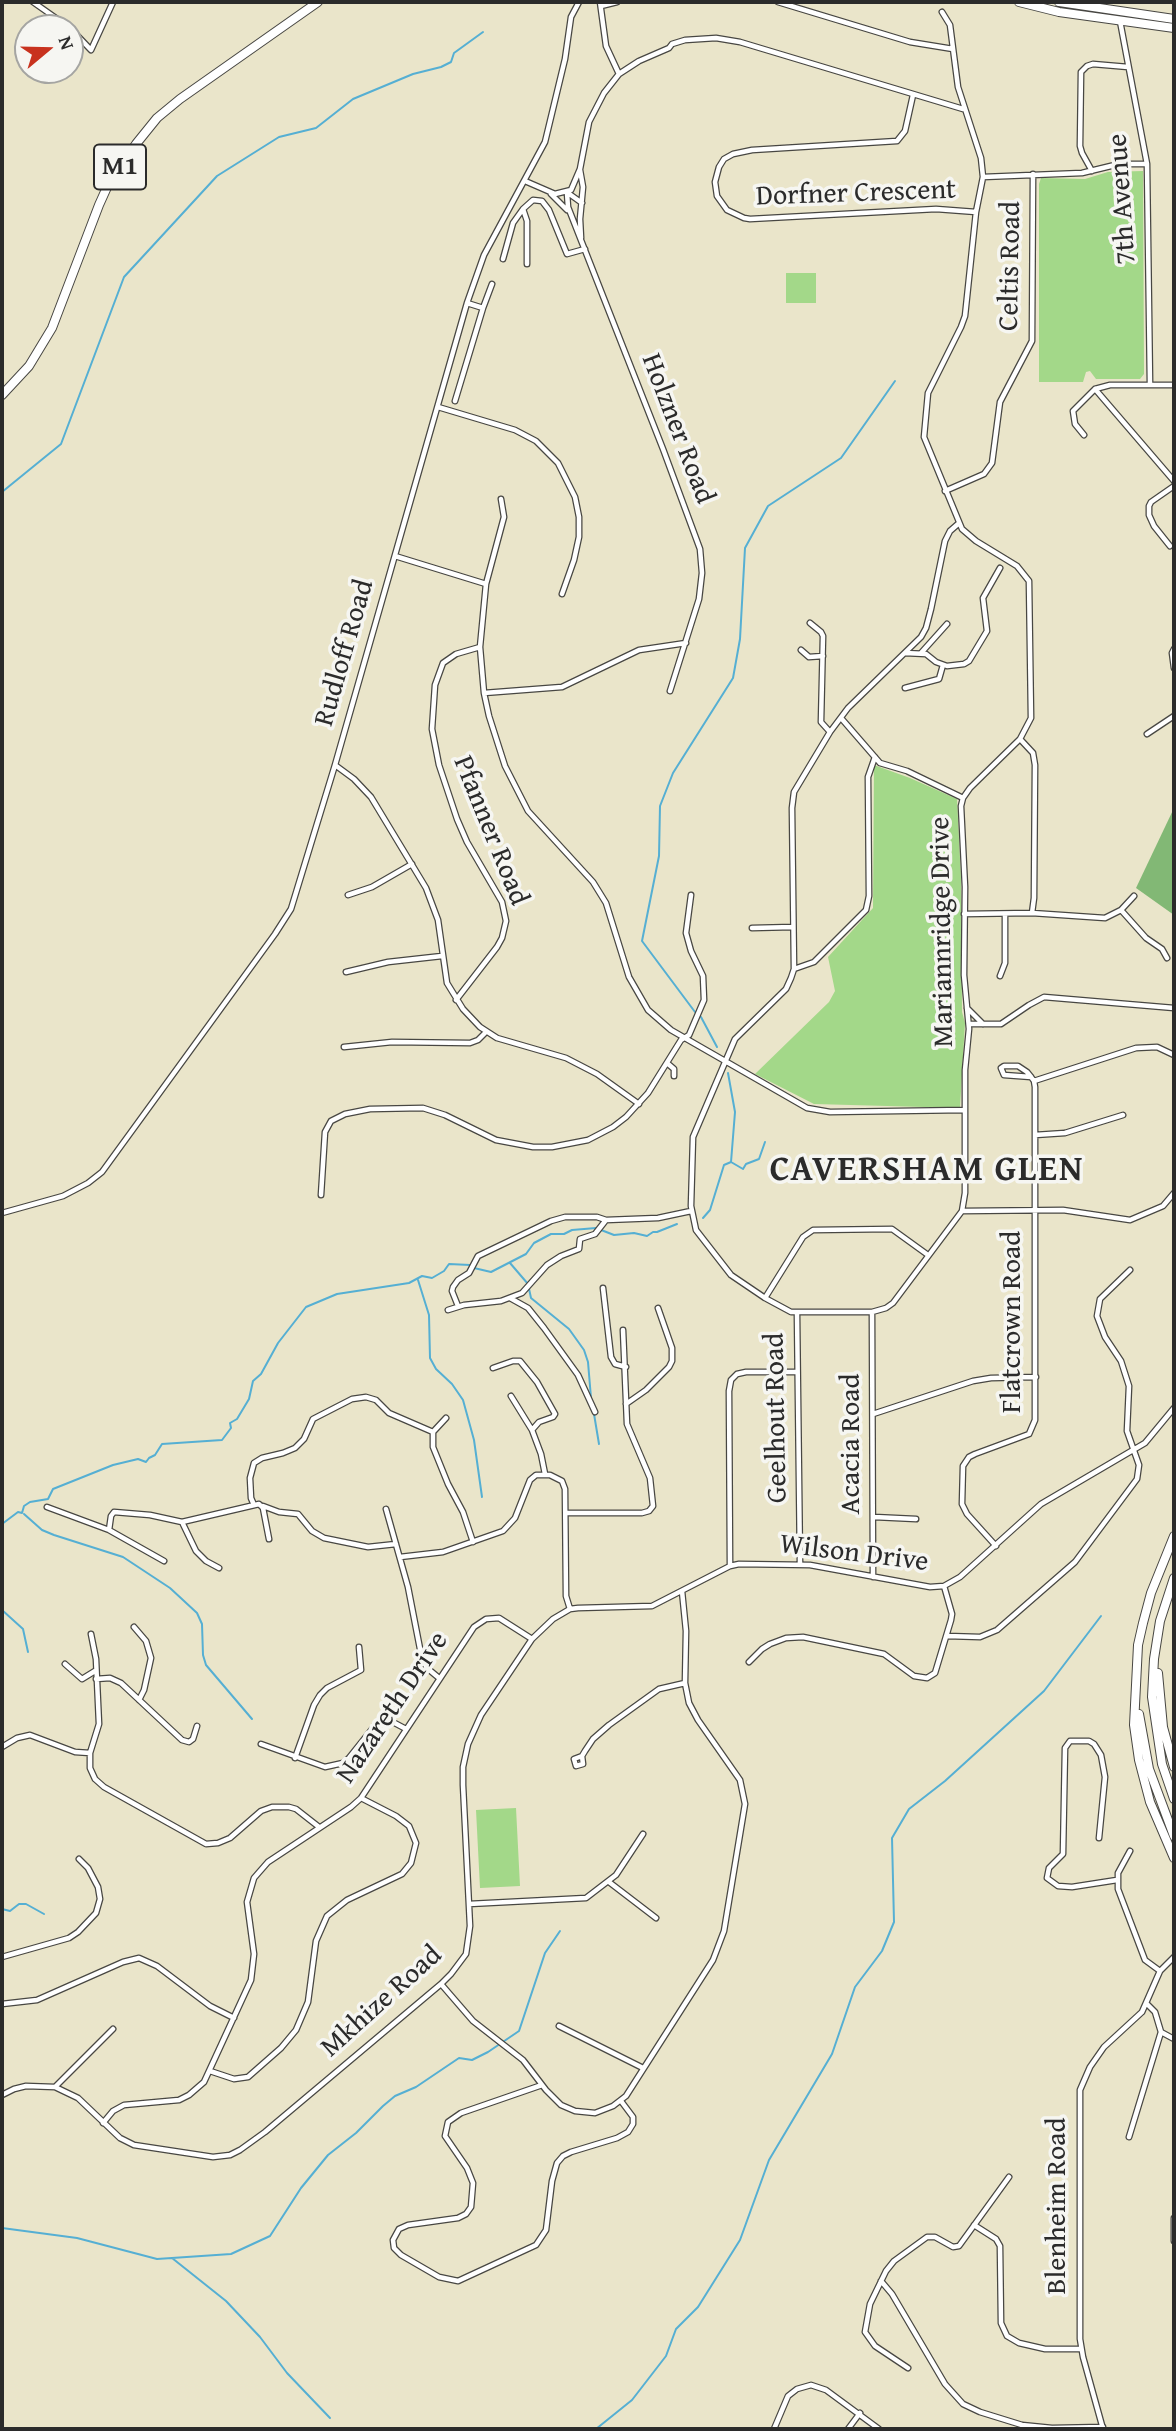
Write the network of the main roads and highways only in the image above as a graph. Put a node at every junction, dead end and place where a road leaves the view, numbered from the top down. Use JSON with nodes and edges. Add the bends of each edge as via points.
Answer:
{"nodes":[{"id":1,"x":318,"y":2,"type":"edge"},
{"id":2,"x":1018,"y":2,"type":"edge"},
{"id":3,"x":1059,"y":2,"type":"edge"},
{"id":4,"x":1120,"y":16,"type":"junction"},
{"id":5,"x":1174,"y":19,"type":"edge"},
{"id":6,"x":1174,"y":28,"type":"edge"},
{"id":7,"x":2,"y":395,"type":"edge"},
{"id":8,"x":1174,"y":1536,"type":"edge"},
{"id":9,"x":1174,"y":1578,"type":"edge"},
{"id":10,"x":1160,"y":1621,"type":"junction"},
{"id":11,"x":1136,"y":1690,"type":"junction"},
{"id":12,"x":1174,"y":1768,"type":"edge"},
{"id":13,"x":1174,"y":1799,"type":"edge"},
{"id":14,"x":1174,"y":1836,"type":"edge"},
{"id":15,"x":1174,"y":1858,"type":"edge"}],
"edges":[{"from":1,"to":7,"type":"highway","number":"M1","via":[[180,99],[136,144],[104,195],[52,328],[29,366]]},
{"from":2,"to":4,"type":"highway","via":[[1059,12]]},
{"from":3,"to":4,"type":"highway"},
{"from":4,"to":5,"type":"highway"},
{"from":4,"to":6,"type":"highway"},
{"from":8,"to":11,"type":"highway","via":[[1143,1623]]},
{"from":9,"to":10,"type":"highway"},
{"from":10,"to":12,"type":"highway","via":[[1161,1711]]},
{"from":10,"to":13,"type":"highway","via":[[1152,1697],[1162,1764]]},
{"from":11,"to":14,"type":"highway","via":[[1149,1769]]},
{"from":11,"to":15,"type":"highway","via":[[1139,1760],[1155,1816]]}]}
